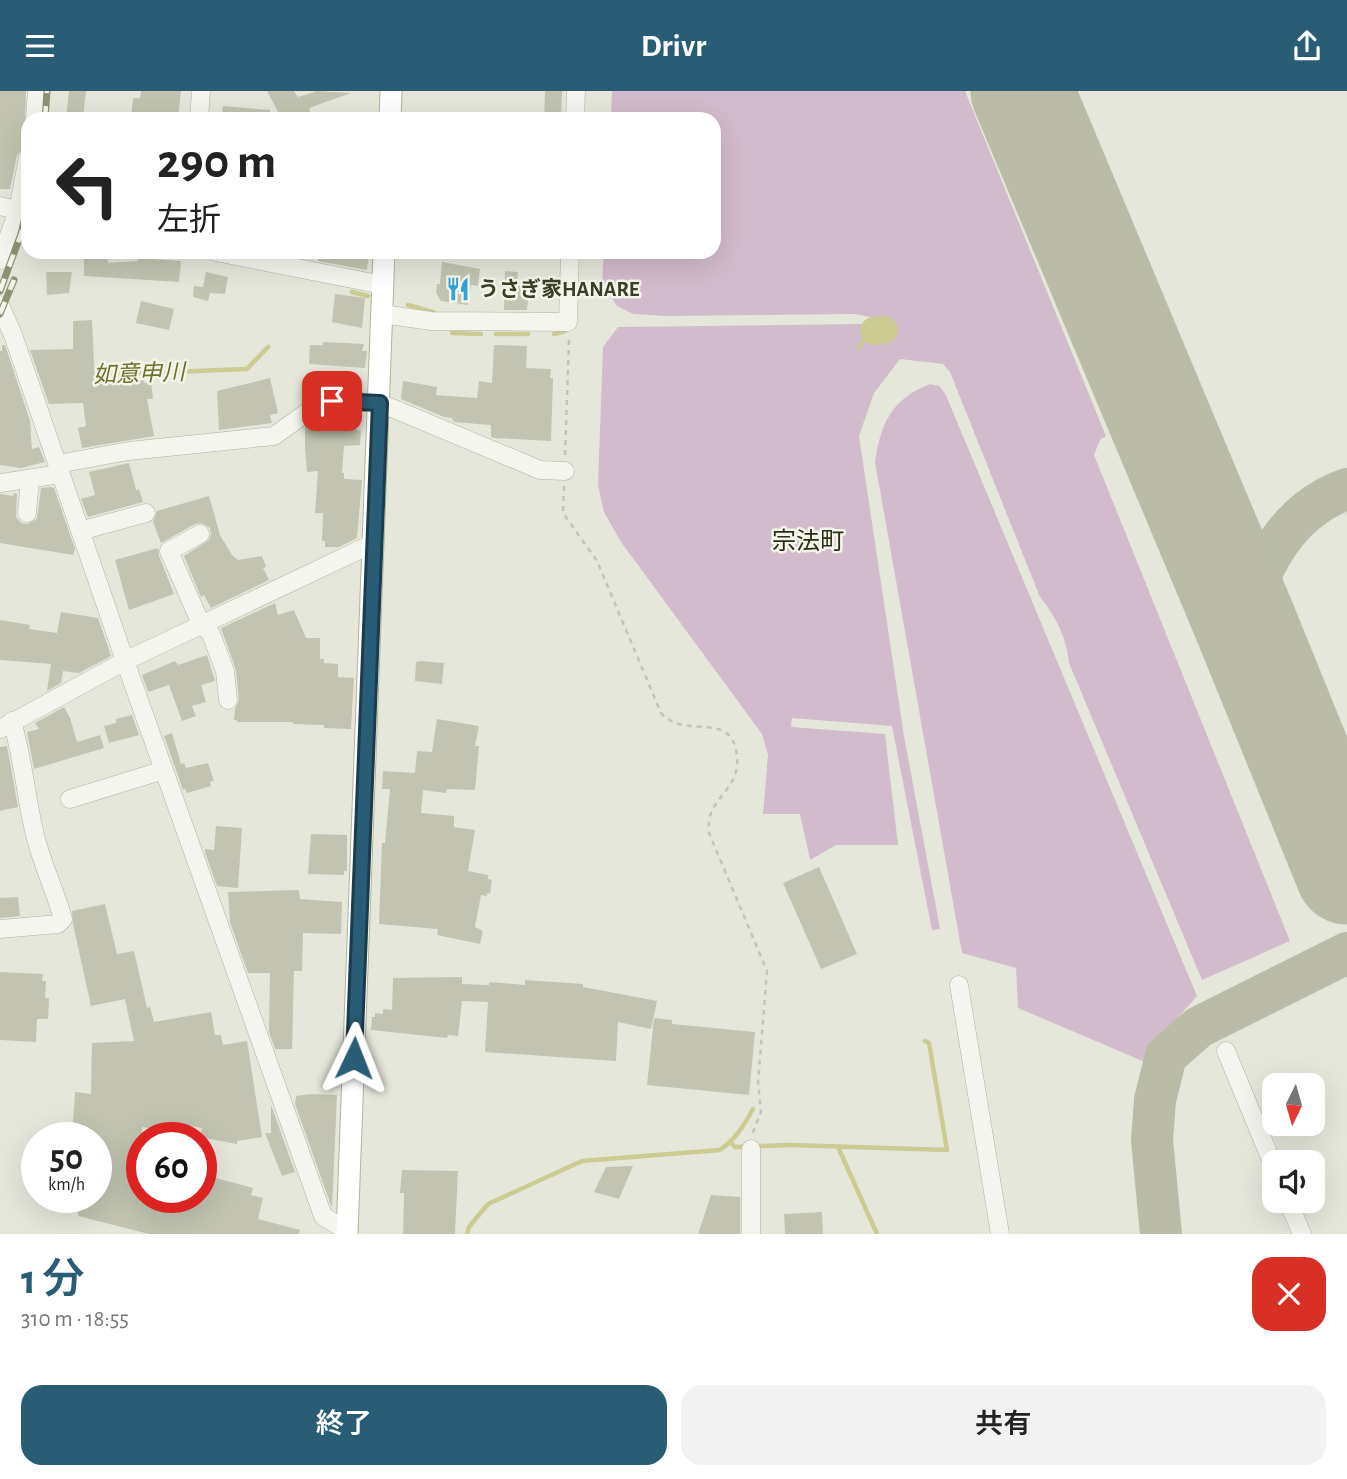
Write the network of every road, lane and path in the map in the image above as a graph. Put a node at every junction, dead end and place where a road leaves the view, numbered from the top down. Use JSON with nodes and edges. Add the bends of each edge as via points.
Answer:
{"nodes":[{"id":1,"x":37,"y":91,"type":"edge"},
{"id":2,"x":201,"y":91,"type":"edge"},
{"id":3,"x":391,"y":91,"type":"edge"},
{"id":4,"x":576,"y":91,"type":"edge"},
{"id":5,"x":36,"y":112,"type":"edge"},
{"id":6,"x":200,"y":112,"type":"edge"},
{"id":7,"x":390,"y":112,"type":"edge"},
{"id":8,"x":575,"y":112,"type":"edge"},
{"id":9,"x":21,"y":186,"type":"edge"},
{"id":10,"x":15,"y":210,"type":"edge"},
{"id":11,"x":251,"y":259,"type":"edge"},
{"id":12,"x":384,"y":259,"type":"edge"},
{"id":13,"x":570,"y":259,"type":"edge"},
{"id":14,"x":0,"y":260,"type":"edge"},
{"id":15,"x":383,"y":285,"type":"junction"},
{"id":16,"x":0,"y":305,"type":"edge"},
{"id":17,"x":382,"y":314,"type":"junction"},
{"id":18,"x":568,"y":322,"type":"junction"},
{"id":19,"x":380,"y":403,"type":"junction"},
{"id":20,"x":58,"y":469,"type":"junction"},
{"id":21,"x":565,"y":471,"type":"junction"},
{"id":22,"x":30,"y":479,"type":"junction"},
{"id":23,"x":0,"y":483,"type":"edge"},
{"id":24,"x":27,"y":513,"type":"dead end"},
{"id":25,"x":146,"y":513,"type":"dead end"},
{"id":26,"x":80,"y":531,"type":"junction"},
{"id":27,"x":200,"y":534,"type":"dead end"},
{"id":28,"x":374,"y":543,"type":"junction"},
{"id":29,"x":201,"y":624,"type":"junction"},
{"id":30,"x":125,"y":661,"type":"junction"},
{"id":31,"x":228,"y":700,"type":"dead end"},
{"id":32,"x":6,"y":725,"type":"edge"},
{"id":33,"x":164,"y":770,"type":"junction"},
{"id":34,"x":70,"y":799,"type":"dead end"},
{"id":35,"x":0,"y":929,"type":"edge"},
{"id":36,"x":959,"y":985,"type":"dead end"},
{"id":37,"x":1226,"y":1051,"type":"dead end"},
{"id":38,"x":751,"y":1149,"type":"joint"},
{"id":39,"x":1267,"y":1150,"type":"edge"},
{"id":40,"x":1293,"y":1213,"type":"edge"},
{"id":41,"x":346,"y":1232,"type":"edge"},
{"id":42,"x":751,"y":1234,"type":"edge"},
{"id":43,"x":1000,"y":1234,"type":"edge"},
{"id":44,"x":1302,"y":1234,"type":"edge"}],
"edges":[{"from":1,"to":5,"type":"street"},
{"from":2,"to":6,"type":"street"},
{"from":3,"to":7,"type":"main road"},
{"from":4,"to":8,"type":"street"},
{"from":9,"to":10,"type":"street"},
{"from":10,"to":14,"type":"street"},
{"from":11,"to":15,"type":"street"},
{"from":12,"to":15,"type":"main road"},
{"from":13,"to":18,"type":"street"},
{"from":15,"to":17,"type":"main road"},
{"from":16,"to":20,"type":"street"},
{"from":17,"to":18,"type":"street","via":[[431,321]]},
{"from":17,"to":19,"type":"main road"},
{"from":18,"to":21,"type":"path"},
{"from":19,"to":20,"type":"street","via":[[332,401],[317,405],[274,436],[128,451]]},
{"from":19,"to":21,"type":"street","via":[[540,470]]},
{"from":19,"to":28,"type":"main road"},
{"from":20,"to":22,"type":"street"},
{"from":20,"to":26,"type":"street"},
{"from":21,"to":38,"type":"path","via":[[563,513],[597,561],[661,712],[678,725],[724,731],[736,747],[735,779],[713,807],[708,825],[766,971],[758,1082],[761,1112]]},
{"from":22,"to":23,"type":"street"},
{"from":22,"to":24,"type":"street"},
{"from":25,"to":26,"type":"street"},
{"from":26,"to":30,"type":"street"},
{"from":27,"to":29,"type":"street","via":[[169,551]]},
{"from":28,"to":29,"type":"street"},
{"from":28,"to":41,"type":"main road"},
{"from":29,"to":30,"type":"street"},
{"from":29,"to":31,"type":"street","via":[[211,634],[225,671]]},
{"from":30,"to":32,"type":"street"},
{"from":30,"to":33,"type":"street"},
{"from":32,"to":35,"type":"street","via":[[46,874],[63,919],[58,924]]},
{"from":33,"to":34,"type":"street"},
{"from":33,"to":41,"type":"street","via":[[323,1216]]},
{"from":36,"to":43,"type":"street"},
{"from":37,"to":39,"type":"street"},
{"from":38,"to":42,"type":"street"},
{"from":40,"to":44,"type":"street"}]}
